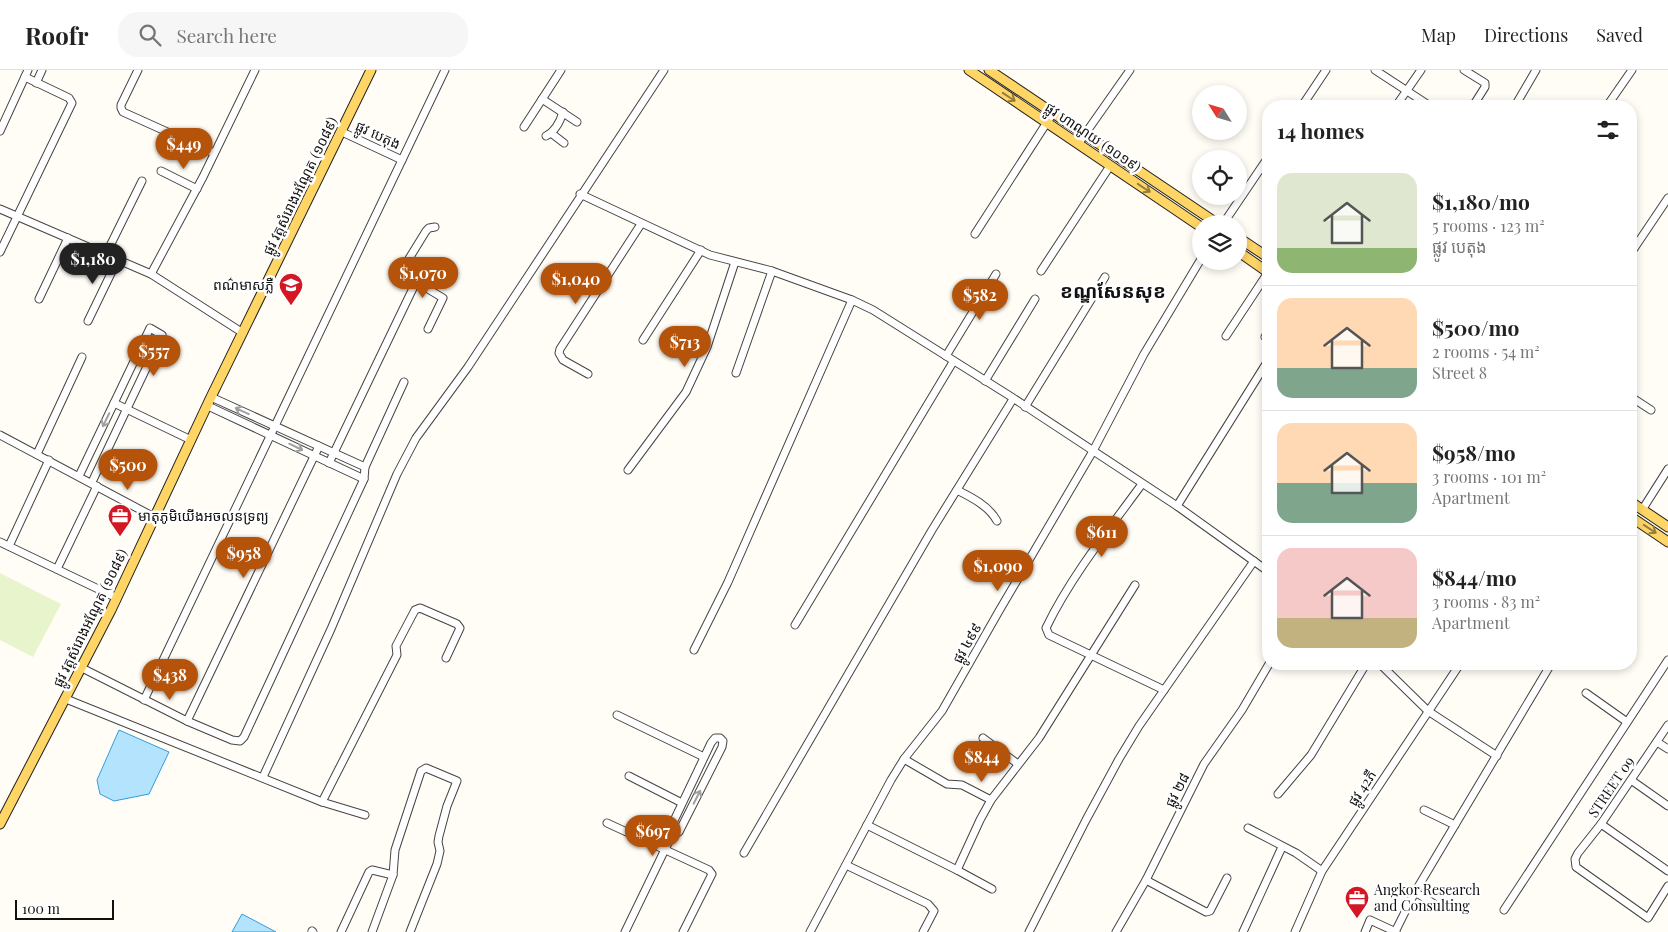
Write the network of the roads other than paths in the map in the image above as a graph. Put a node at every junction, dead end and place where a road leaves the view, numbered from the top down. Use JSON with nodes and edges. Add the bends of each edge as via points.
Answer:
{"nodes":[{"id":1,"x":28,"y":70,"type":"edge"},
{"id":2,"x":42,"y":70,"type":"edge"},
{"id":3,"x":138,"y":70,"type":"edge"},
{"id":4,"x":255,"y":70,"type":"edge"},
{"id":5,"x":371,"y":70,"type":"edge"},
{"id":6,"x":445,"y":70,"type":"edge"},
{"id":7,"x":561,"y":70,"type":"edge"},
{"id":8,"x":664,"y":70,"type":"edge"},
{"id":9,"x":969,"y":70,"type":"edge"},
{"id":10,"x":989,"y":70,"type":"edge"},
{"id":11,"x":1130,"y":70,"type":"edge"},
{"id":12,"x":1326,"y":70,"type":"edge"},
{"id":13,"x":1375,"y":70,"type":"edge"},
{"id":14,"x":1422,"y":70,"type":"edge"},
{"id":15,"x":1464,"y":70,"type":"edge"},
{"id":16,"x":1536,"y":70,"type":"edge"},
{"id":17,"x":1632,"y":70,"type":"edge"},
{"id":18,"x":25,"y":78,"type":"junction"},
{"id":19,"x":36,"y":83,"type":"junction"},
{"id":20,"x":1407,"y":92,"type":"junction"},
{"id":21,"x":542,"y":99,"type":"junction"},
{"id":22,"x":1306,"y":100,"type":"edge"},
{"id":23,"x":1401,"y":100,"type":"edge"},
{"id":24,"x":1420,"y":100,"type":"edge"},
{"id":25,"x":1477,"y":100,"type":"edge"},
{"id":26,"x":1518,"y":100,"type":"edge"},
{"id":27,"x":1611,"y":100,"type":"edge"},
{"id":28,"x":563,"y":112,"type":"junction"},
{"id":29,"x":1053,"y":113,"type":"junction"},
{"id":30,"x":577,"y":122,"type":"dead end"},
{"id":31,"x":1047,"y":123,"type":"junction"},
{"id":32,"x":524,"y":127,"type":"dead end"},
{"id":33,"x":0,"y":131,"type":"edge"},
{"id":34,"x":342,"y":132,"type":"junction"},
{"id":35,"x":1084,"y":134,"type":"junction"},
{"id":36,"x":564,"y":142,"type":"dead end"},
{"id":37,"x":1078,"y":144,"type":"junction"},
{"id":38,"x":214,"y":153,"type":"junction"},
{"id":39,"x":402,"y":160,"type":"junction"},
{"id":40,"x":1110,"y":166,"type":"junction"},
{"id":41,"x":1262,"y":166,"type":"edge"},
{"id":42,"x":161,"y":171,"type":"dead end"},
{"id":43,"x":142,"y":181,"type":"dead end"},
{"id":44,"x":197,"y":189,"type":"junction"},
{"id":45,"x":580,"y":194,"type":"junction"},
{"id":46,"x":1668,"y":198,"type":"edge"},
{"id":47,"x":0,"y":209,"type":"edge"},
{"id":48,"x":1205,"y":215,"type":"edge"},
{"id":49,"x":1229,"y":215,"type":"edge"},
{"id":50,"x":17,"y":217,"type":"junction"},
{"id":51,"x":1192,"y":221,"type":"edge"},
{"id":52,"x":641,"y":224,"type":"junction"},
{"id":53,"x":434,"y":227,"type":"dead end"},
{"id":54,"x":976,"y":234,"type":"dead end"},
{"id":55,"x":68,"y":238,"type":"junction"},
{"id":56,"x":1637,"y":241,"type":"edge"},
{"id":57,"x":1247,"y":243,"type":"edge"},
{"id":58,"x":701,"y":250,"type":"junction"},
{"id":59,"x":0,"y":252,"type":"edge"},
{"id":60,"x":1262,"y":253,"type":"edge"},
{"id":61,"x":106,"y":254,"type":"junction"},
{"id":62,"x":1247,"y":257,"type":"edge"},
{"id":63,"x":118,"y":259,"type":"junction"},
{"id":64,"x":735,"y":262,"type":"junction"},
{"id":65,"x":1262,"y":267,"type":"edge"},
{"id":66,"x":1194,"y":270,"type":"edge"},
{"id":67,"x":772,"y":271,"type":"junction"},
{"id":68,"x":1042,"y":271,"type":"dead end"},
{"id":69,"x":151,"y":274,"type":"junction"},
{"id":70,"x":996,"y":274,"type":"dead end"},
{"id":71,"x":1105,"y":277,"type":"dead end"},
{"id":72,"x":416,"y":282,"type":"junction"},
{"id":73,"x":1262,"y":282,"type":"edge"},
{"id":74,"x":39,"y":299,"type":"dead end"},
{"id":75,"x":1035,"y":299,"type":"dead end"},
{"id":76,"x":852,"y":300,"type":"junction"},
{"id":77,"x":88,"y":321,"type":"dead end"},
{"id":78,"x":428,"y":329,"type":"dead end"},
{"id":79,"x":243,"y":333,"type":"junction"},
{"id":80,"x":1226,"y":336,"type":"dead end"},
{"id":81,"x":643,"y":340,"type":"dead end"},
{"id":82,"x":946,"y":356,"type":"junction"},
{"id":83,"x":82,"y":357,"type":"dead end"},
{"id":84,"x":953,"y":362,"type":"junction"},
{"id":85,"x":1262,"y":370,"type":"edge"},
{"id":86,"x":736,"y":373,"type":"dead end"},
{"id":87,"x":588,"y":374,"type":"dead end"},
{"id":88,"x":404,"y":382,"type":"dead end"},
{"id":89,"x":985,"y":382,"type":"junction"},
{"id":90,"x":1013,"y":399,"type":"junction"},
{"id":91,"x":210,"y":401,"type":"junction"},
{"id":92,"x":1637,"y":401,"type":"edge"},
{"id":93,"x":114,"y":403,"type":"junction"},
{"id":94,"x":1025,"y":407,"type":"junction"},
{"id":95,"x":126,"y":409,"type":"junction"},
{"id":96,"x":1651,"y":410,"type":"dead end"},
{"id":97,"x":275,"y":426,"type":"junction"},
{"id":98,"x":271,"y":435,"type":"junction"},
{"id":99,"x":0,"y":436,"type":"edge"},
{"id":100,"x":191,"y":440,"type":"junction"},
{"id":101,"x":319,"y":446,"type":"junction"},
{"id":102,"x":1093,"y":451,"type":"junction"},
{"id":103,"x":333,"y":453,"type":"junction"},
{"id":104,"x":37,"y":454,"type":"junction"},
{"id":105,"x":315,"y":456,"type":"junction"},
{"id":106,"x":49,"y":460,"type":"junction"},
{"id":107,"x":329,"y":463,"type":"junction"},
{"id":108,"x":365,"y":468,"type":"junction"},
{"id":109,"x":1668,"y":469,"type":"edge"},
{"id":110,"x":628,"y":470,"type":"dead end"},
{"id":111,"x":79,"y":476,"type":"junction"},
{"id":112,"x":364,"y":479,"type":"junction"},
{"id":113,"x":94,"y":484,"type":"junction"},
{"id":114,"x":1142,"y":484,"type":"junction"},
{"id":115,"x":956,"y":490,"type":"junction"},
{"id":116,"x":1177,"y":506,"type":"junction"},
{"id":117,"x":1637,"y":506,"type":"edge"},
{"id":118,"x":1642,"y":510,"type":"junction"},
{"id":119,"x":154,"y":517,"type":"junction"},
{"id":120,"x":997,"y":521,"type":"dead end"},
{"id":121,"x":1637,"y":523,"type":"edge"},
{"id":122,"x":1668,"y":528,"type":"edge"},
{"id":123,"x":0,"y":542,"type":"edge"},
{"id":124,"x":1668,"y":542,"type":"edge"},
{"id":125,"x":9,"y":546,"type":"junction"},
{"id":126,"x":1254,"y":561,"type":"junction"},
{"id":127,"x":1262,"y":567,"type":"edge"},
{"id":128,"x":57,"y":569,"type":"junction"},
{"id":129,"x":1135,"y":585,"type":"dead end"},
{"id":130,"x":117,"y":598,"type":"junction"},
{"id":131,"x":795,"y":625,"type":"dead end"},
{"id":132,"x":694,"y":650,"type":"dead end"},
{"id":133,"x":1091,"y":655,"type":"junction"},
{"id":134,"x":446,"y":658,"type":"dead end"},
{"id":135,"x":1668,"y":660,"type":"edge"},
{"id":136,"x":82,"y":668,"type":"junction"},
{"id":137,"x":1265,"y":670,"type":"edge"},
{"id":138,"x":1362,"y":670,"type":"edge"},
{"id":139,"x":1386,"y":670,"type":"edge"},
{"id":140,"x":1456,"y":670,"type":"edge"},
{"id":141,"x":1547,"y":670,"type":"edge"},
{"id":142,"x":1164,"y":690,"type":"junction"},
{"id":143,"x":1586,"y":693,"type":"dead end"},
{"id":144,"x":66,"y":699,"type":"junction"},
{"id":145,"x":144,"y":700,"type":"junction"},
{"id":146,"x":1428,"y":711,"type":"junction"},
{"id":147,"x":617,"y":715,"type":"dead end"},
{"id":148,"x":187,"y":721,"type":"junction"},
{"id":149,"x":1627,"y":722,"type":"junction"},
{"id":150,"x":1668,"y":725,"type":"edge"},
{"id":151,"x":983,"y":738,"type":"dead end"},
{"id":152,"x":1657,"y":742,"type":"junction"},
{"id":153,"x":1668,"y":749,"type":"edge"},
{"id":154,"x":1497,"y":756,"type":"junction"},
{"id":155,"x":704,"y":757,"type":"junction"},
{"id":156,"x":904,"y":760,"type":"junction"},
{"id":157,"x":1018,"y":764,"type":"junction"},
{"id":158,"x":629,"y":776,"type":"dead end"},
{"id":159,"x":263,"y":777,"type":"junction"},
{"id":160,"x":1631,"y":780,"type":"junction"},
{"id":161,"x":1278,"y":794,"type":"dead end"},
{"id":162,"x":992,"y":800,"type":"junction"},
{"id":163,"x":322,"y":802,"type":"junction"},
{"id":164,"x":682,"y":803,"type":"junction"},
{"id":165,"x":1668,"y":806,"type":"edge"},
{"id":166,"x":1424,"y":810,"type":"dead end"},
{"id":167,"x":365,"y":815,"type":"dead end"},
{"id":168,"x":607,"y":823,"type":"dead end"},
{"id":169,"x":0,"y":824,"type":"edge"},
{"id":170,"x":1601,"y":824,"type":"junction"},
{"id":171,"x":867,"y":825,"type":"junction"},
{"id":172,"x":1455,"y":825,"type":"junction"},
{"id":173,"x":1248,"y":828,"type":"dead end"},
{"id":174,"x":671,"y":837,"type":"junction"},
{"id":175,"x":1282,"y":847,"type":"junction"},
{"id":176,"x":664,"y":850,"type":"junction"},
{"id":177,"x":744,"y":853,"type":"dead end"},
{"id":178,"x":846,"y":865,"type":"junction"},
{"id":179,"x":957,"y":870,"type":"junction"},
{"id":180,"x":1322,"y":871,"type":"junction"},
{"id":181,"x":1668,"y":871,"type":"edge"},
{"id":182,"x":393,"y":875,"type":"junction"},
{"id":183,"x":1227,"y":878,"type":"dead end"},
{"id":184,"x":1146,"y":880,"type":"junction"},
{"id":185,"x":1668,"y":886,"type":"edge"},
{"id":186,"x":992,"y":889,"type":"dead end"},
{"id":187,"x":1415,"y":892,"type":"junction"},
{"id":188,"x":1436,"y":905,"type":"dead end"},
{"id":189,"x":1504,"y":910,"type":"dead end"},
{"id":190,"x":341,"y":932,"type":"edge"},
{"id":191,"x":372,"y":932,"type":"edge"},
{"id":192,"x":410,"y":932,"type":"edge"},
{"id":193,"x":625,"y":932,"type":"edge"},
{"id":194,"x":682,"y":932,"type":"edge"},
{"id":195,"x":810,"y":932,"type":"edge"},
{"id":196,"x":923,"y":932,"type":"edge"},
{"id":197,"x":1030,"y":932,"type":"edge"},
{"id":198,"x":1116,"y":932,"type":"edge"},
{"id":199,"x":1243,"y":932,"type":"edge"},
{"id":200,"x":1295,"y":932,"type":"edge"},
{"id":201,"x":1365,"y":932,"type":"edge"},
{"id":202,"x":1396,"y":932,"type":"edge"}],
"edges":[{"from":1,"to":18,"type":"street"},
{"from":2,"to":19,"type":"street"},
{"from":3,"to":38,"type":"street","via":[[121,105],[124,112]]},
{"from":4,"to":38,"type":"street"},
{"from":5,"to":34,"type":"main road","name":"ផ្លូវ វត្តសំរោងអណ្ដែត (១០៨៩)"},
{"from":6,"to":39,"type":"street"},
{"from":7,"to":21,"type":"street"},
{"from":8,"to":45,"type":"street"},
{"from":9,"to":31,"type":"main road","name":"ផ្លូវ ហាណូយ (១០១៩)","one_way":true},
{"from":10,"to":29,"type":"main road","name":"ផ្លូវ ហាណូយ (១០១៩)"},
{"from":11,"to":35,"type":"street"},
{"from":12,"to":22,"type":"street"},
{"from":13,"to":20,"type":"street"},
{"from":14,"to":20,"type":"street"},
{"from":15,"to":25,"type":"street","via":[[1485,83]]},
{"from":16,"to":26,"type":"street"},
{"from":17,"to":27,"type":"street"},
{"from":18,"to":19,"type":"street"},
{"from":18,"to":33,"type":"street"},
{"from":19,"to":50,"type":"street","via":[[69,98],[72,103]]},
{"from":20,"to":23,"type":"street"},
{"from":20,"to":24,"type":"street"},
{"from":21,"to":28,"type":"street"},
{"from":21,"to":32,"type":"street"},
{"from":28,"to":30,"type":"street"},
{"from":28,"to":36,"type":"street","via":[[548,135]]},
{"from":29,"to":31,"type":"street"},
{"from":29,"to":35,"type":"main road","name":"ផ្លូវ ហាណូយ (១០១៩)"},
{"from":31,"to":37,"type":"main road","name":"ផ្លូវ ហាណូយ (១០១៩)"},
{"from":31,"to":54,"type":"street"},
{"from":34,"to":39,"type":"street","name":"ផ្លូវ បេតុង"},
{"from":34,"to":79,"type":"main road","name":"ផ្លូវ វត្តសំរោងអណ្ដែត (១០៨៩)"},
{"from":35,"to":37,"type":"street"},
{"from":35,"to":48,"type":"main road","name":"ផ្លូវ ហាណូយ (១០១៩)"},
{"from":37,"to":40,"type":"main road","name":"ផ្លូវ ហាណូយ (១០១៩)"},
{"from":38,"to":44,"type":"street"},
{"from":39,"to":97,"type":"street"},
{"from":40,"to":51,"type":"main road","name":"ផ្លូវ ហាណូយ (១០១៩)","one_way":true},
{"from":40,"to":68,"type":"street"},
{"from":41,"to":49,"type":"street"},
{"from":42,"to":44,"type":"street"},
{"from":43,"to":61,"type":"street"},
{"from":44,"to":69,"type":"street"},
{"from":45,"to":52,"type":"street"},
{"from":45,"to":159,"type":"street","via":[[468,366],[416,438],[397,474],[331,630]]},
{"from":46,"to":56,"type":"street"},
{"from":47,"to":50,"type":"street"},
{"from":50,"to":55,"type":"street"},
{"from":50,"to":59,"type":"street"},
{"from":52,"to":58,"type":"street"},
{"from":52,"to":87,"type":"street","via":[[560,349],[563,360]]},
{"from":53,"to":72,"type":"street","via":[[426,231],[402,270]]},
{"from":55,"to":61,"type":"street"},
{"from":55,"to":74,"type":"street"},
{"from":57,"to":60,"type":"main road"},
{"from":58,"to":64,"type":"street"},
{"from":58,"to":81,"type":"street"},
{"from":61,"to":63,"type":"street"},
{"from":62,"to":65,"type":"main road"},
{"from":63,"to":69,"type":"street"},
{"from":63,"to":77,"type":"street"},
{"from":64,"to":67,"type":"street"},
{"from":64,"to":110,"type":"street","via":[[708,347],[686,392]]},
{"from":66,"to":102,"type":"street","name":"ផ្លូវ ៤៩៩","via":[[1144,354]]},
{"from":67,"to":76,"type":"street"},
{"from":67,"to":86,"type":"street"},
{"from":69,"to":79,"type":"street"},
{"from":70,"to":82,"type":"street"},
{"from":71,"to":94,"type":"street"},
{"from":72,"to":78,"type":"street","via":[[443,298]]},
{"from":72,"to":103,"type":"street"},
{"from":73,"to":80,"type":"street"},
{"from":75,"to":89,"type":"street"},
{"from":76,"to":82,"type":"street"},
{"from":76,"to":132,"type":"street","via":[[732,573]]},
{"from":79,"to":91,"type":"main road","name":"ផ្លូវ វត្តសំរោងអណ្ដែត (១០៨៩)"},
{"from":82,"to":84,"type":"street"},
{"from":83,"to":104,"type":"street"},
{"from":84,"to":89,"type":"street"},
{"from":84,"to":131,"type":"street"},
{"from":85,"to":116,"type":"street"},
{"from":88,"to":108,"type":"street"},
{"from":89,"to":90,"type":"street"},
{"from":90,"to":94,"type":"street"},
{"from":90,"to":115,"type":"street"},
{"from":97,"to":91,"type":"street","one_way":true},
{"from":91,"to":98,"type":"street"},
{"from":91,"to":100,"type":"main road","name":"ផ្លូវ វត្តសំរោងអណ្ដែត (១០៨៩)"},
{"from":92,"to":96,"type":"street"},
{"from":93,"to":95,"type":"street"},
{"from":93,"to":95,"type":"street","via":[[150,328],[162,335]]},
{"from":93,"to":111,"type":"street","one_way":true},
{"from":94,"to":102,"type":"street"},
{"from":95,"to":100,"type":"street"},
{"from":95,"to":113,"type":"street"},
{"from":97,"to":98,"type":"street"},
{"from":97,"to":101,"type":"street"},
{"from":98,"to":105,"type":"street","one_way":true},
{"from":98,"to":145,"type":"street"},
{"from":99,"to":104,"type":"street"},
{"from":100,"to":119,"type":"main road","name":"ផ្លូវ វត្តសំរោងអណ្ដែត (១០៨៩)"},
{"from":101,"to":103,"type":"street"},
{"from":101,"to":105,"type":"street"},
{"from":102,"to":114,"type":"street"},
{"from":102,"to":156,"type":"street","name":"ផ្លូវ ៤៩៩","via":[[942,711]]},
{"from":103,"to":107,"type":"street"},
{"from":103,"to":108,"type":"street"},
{"from":104,"to":106,"type":"street"},
{"from":105,"to":107,"type":"street"},
{"from":105,"to":148,"type":"street"},
{"from":106,"to":111,"type":"street"},
{"from":106,"to":125,"type":"street"},
{"from":107,"to":112,"type":"street"},
{"from":108,"to":112,"type":"street"},
{"from":109,"to":118,"type":"street"},
{"from":111,"to":113,"type":"street"},
{"from":112,"to":148,"type":"street","via":[[244,737],[240,741],[232,740]]},
{"from":113,"to":119,"type":"street"},
{"from":113,"to":128,"type":"street"},
{"from":114,"to":116,"type":"street"},
{"from":114,"to":133,"type":"street","via":[[1088,559],[1046,628],[1049,635]]},
{"from":115,"to":120,"type":"street","via":[[988,509]]},
{"from":115,"to":177,"type":"street"},
{"from":116,"to":126,"type":"street"},
{"from":117,"to":118,"type":"main road"},
{"from":118,"to":122,"type":"main road"},
{"from":119,"to":130,"type":"main road","name":"ផ្លូវ វត្តសំរោងអណ្ដែត (១០៨៩)"},
{"from":121,"to":124,"type":"main road","one_way":true},
{"from":123,"to":125,"type":"street"},
{"from":125,"to":128,"type":"street"},
{"from":126,"to":127,"type":"street"},
{"from":126,"to":142,"type":"street"},
{"from":128,"to":130,"type":"street"},
{"from":129,"to":133,"type":"street"},
{"from":130,"to":136,"type":"main road","name":"ផ្លូវ វត្តសំរោងអណ្ដែត (១០៨៩)"},
{"from":133,"to":142,"type":"street"},
{"from":133,"to":157,"type":"street","via":[[1039,738]]},
{"from":134,"to":163,"type":"street","via":[[460,628],[420,608],[415,610],[396,646],[397,655]]},
{"from":135,"to":149,"type":"street"},
{"from":136,"to":144,"type":"main road","name":"ផ្លូវ វត្តសំរោងអណ្ដែត (១០៨៩)"},
{"from":136,"to":145,"type":"street"},
{"from":137,"to":184,"type":"street","name":"ផ្លូវ ២៨","via":[[1204,764]]},
{"from":138,"to":161,"type":"street","via":[[1314,750]]},
{"from":139,"to":146,"type":"street"},
{"from":140,"to":146,"type":"street","name":"ផ្លូវ 42ភី"},
{"from":141,"to":154,"type":"street"},
{"from":142,"to":197,"type":"street","via":[[1119,758]]},
{"from":143,"to":149,"type":"street"},
{"from":144,"to":159,"type":"street"},
{"from":144,"to":169,"type":"main road","name":"ផ្លូវ វត្តសំរោងអណ្ដែត (១០៨៩)"},
{"from":145,"to":148,"type":"street"},
{"from":146,"to":154,"type":"street"},
{"from":146,"to":180,"type":"street","name":"ផ្លូវ 42ភី"},
{"from":147,"to":155,"type":"street"},
{"from":149,"to":189,"type":"street"},
{"from":150,"to":152,"type":"street","name":"STREET 09"},
{"from":151,"to":157,"type":"street"},
{"from":152,"to":153,"type":"street"},
{"from":152,"to":160,"type":"street","name":"STREET 09"},
{"from":154,"to":172,"type":"street"},
{"from":155,"to":164,"type":"street"},
{"from":174,"to":155,"type":"street","one_way":true,"via":[[679,832],[723,741],[715,738]]},
{"from":156,"to":162,"type":"street","via":[[947,784],[962,785]]},
{"from":156,"to":171,"type":"street","name":"ផ្លូវ ៤៩៩"},
{"from":157,"to":162,"type":"street"},
{"from":158,"to":164,"type":"street"},
{"from":159,"to":163,"type":"street"},
{"from":160,"to":165,"type":"street"},
{"from":160,"to":170,"type":"street","name":"STREET 09"},
{"from":162,"to":179,"type":"street"},
{"from":163,"to":167,"type":"street"},
{"from":164,"to":174,"type":"street","via":[[670,829]]},
{"from":166,"to":172,"type":"street"},
{"from":168,"to":176,"type":"street"},
{"from":170,"to":181,"type":"street"},
{"from":170,"to":185,"type":"street","name":"STREET 09","via":[[1578,854],[1576,867],[1648,918]]},
{"from":171,"to":178,"type":"street","name":"ផ្លូវ ៤៩៩"},
{"from":171,"to":179,"type":"street"},
{"from":172,"to":187,"type":"street"},
{"from":173,"to":175,"type":"street"},
{"from":174,"to":176,"type":"street"},
{"from":175,"to":180,"type":"street"},
{"from":175,"to":199,"type":"street"},
{"from":176,"to":193,"type":"street"},
{"from":176,"to":194,"type":"street","via":[[712,874]]},
{"from":178,"to":195,"type":"street","name":"ផ្លូវ ៤៩៩"},
{"from":178,"to":196,"type":"street","via":[[928,904],[934,912]]},
{"from":179,"to":186,"type":"street"},
{"from":180,"to":200,"type":"street","name":"ផ្លូវ 42ភី"},
{"from":182,"to":190,"type":"street","via":[[369,872]]},
{"from":182,"to":191,"type":"street"},
{"from":182,"to":192,"type":"street","via":[[394,850],[421,772],[426,768],[457,781],[439,836],[437,864]]},
{"from":183,"to":184,"type":"street","via":[[1210,911],[1206,912]]},
{"from":184,"to":198,"type":"street","name":"ផ្លូវ ២៨"},
{"from":187,"to":188,"type":"street"},
{"from":187,"to":202,"type":"street"},
{"from":201,"to":202,"type":"street","via":[[1370,920]]}]}
